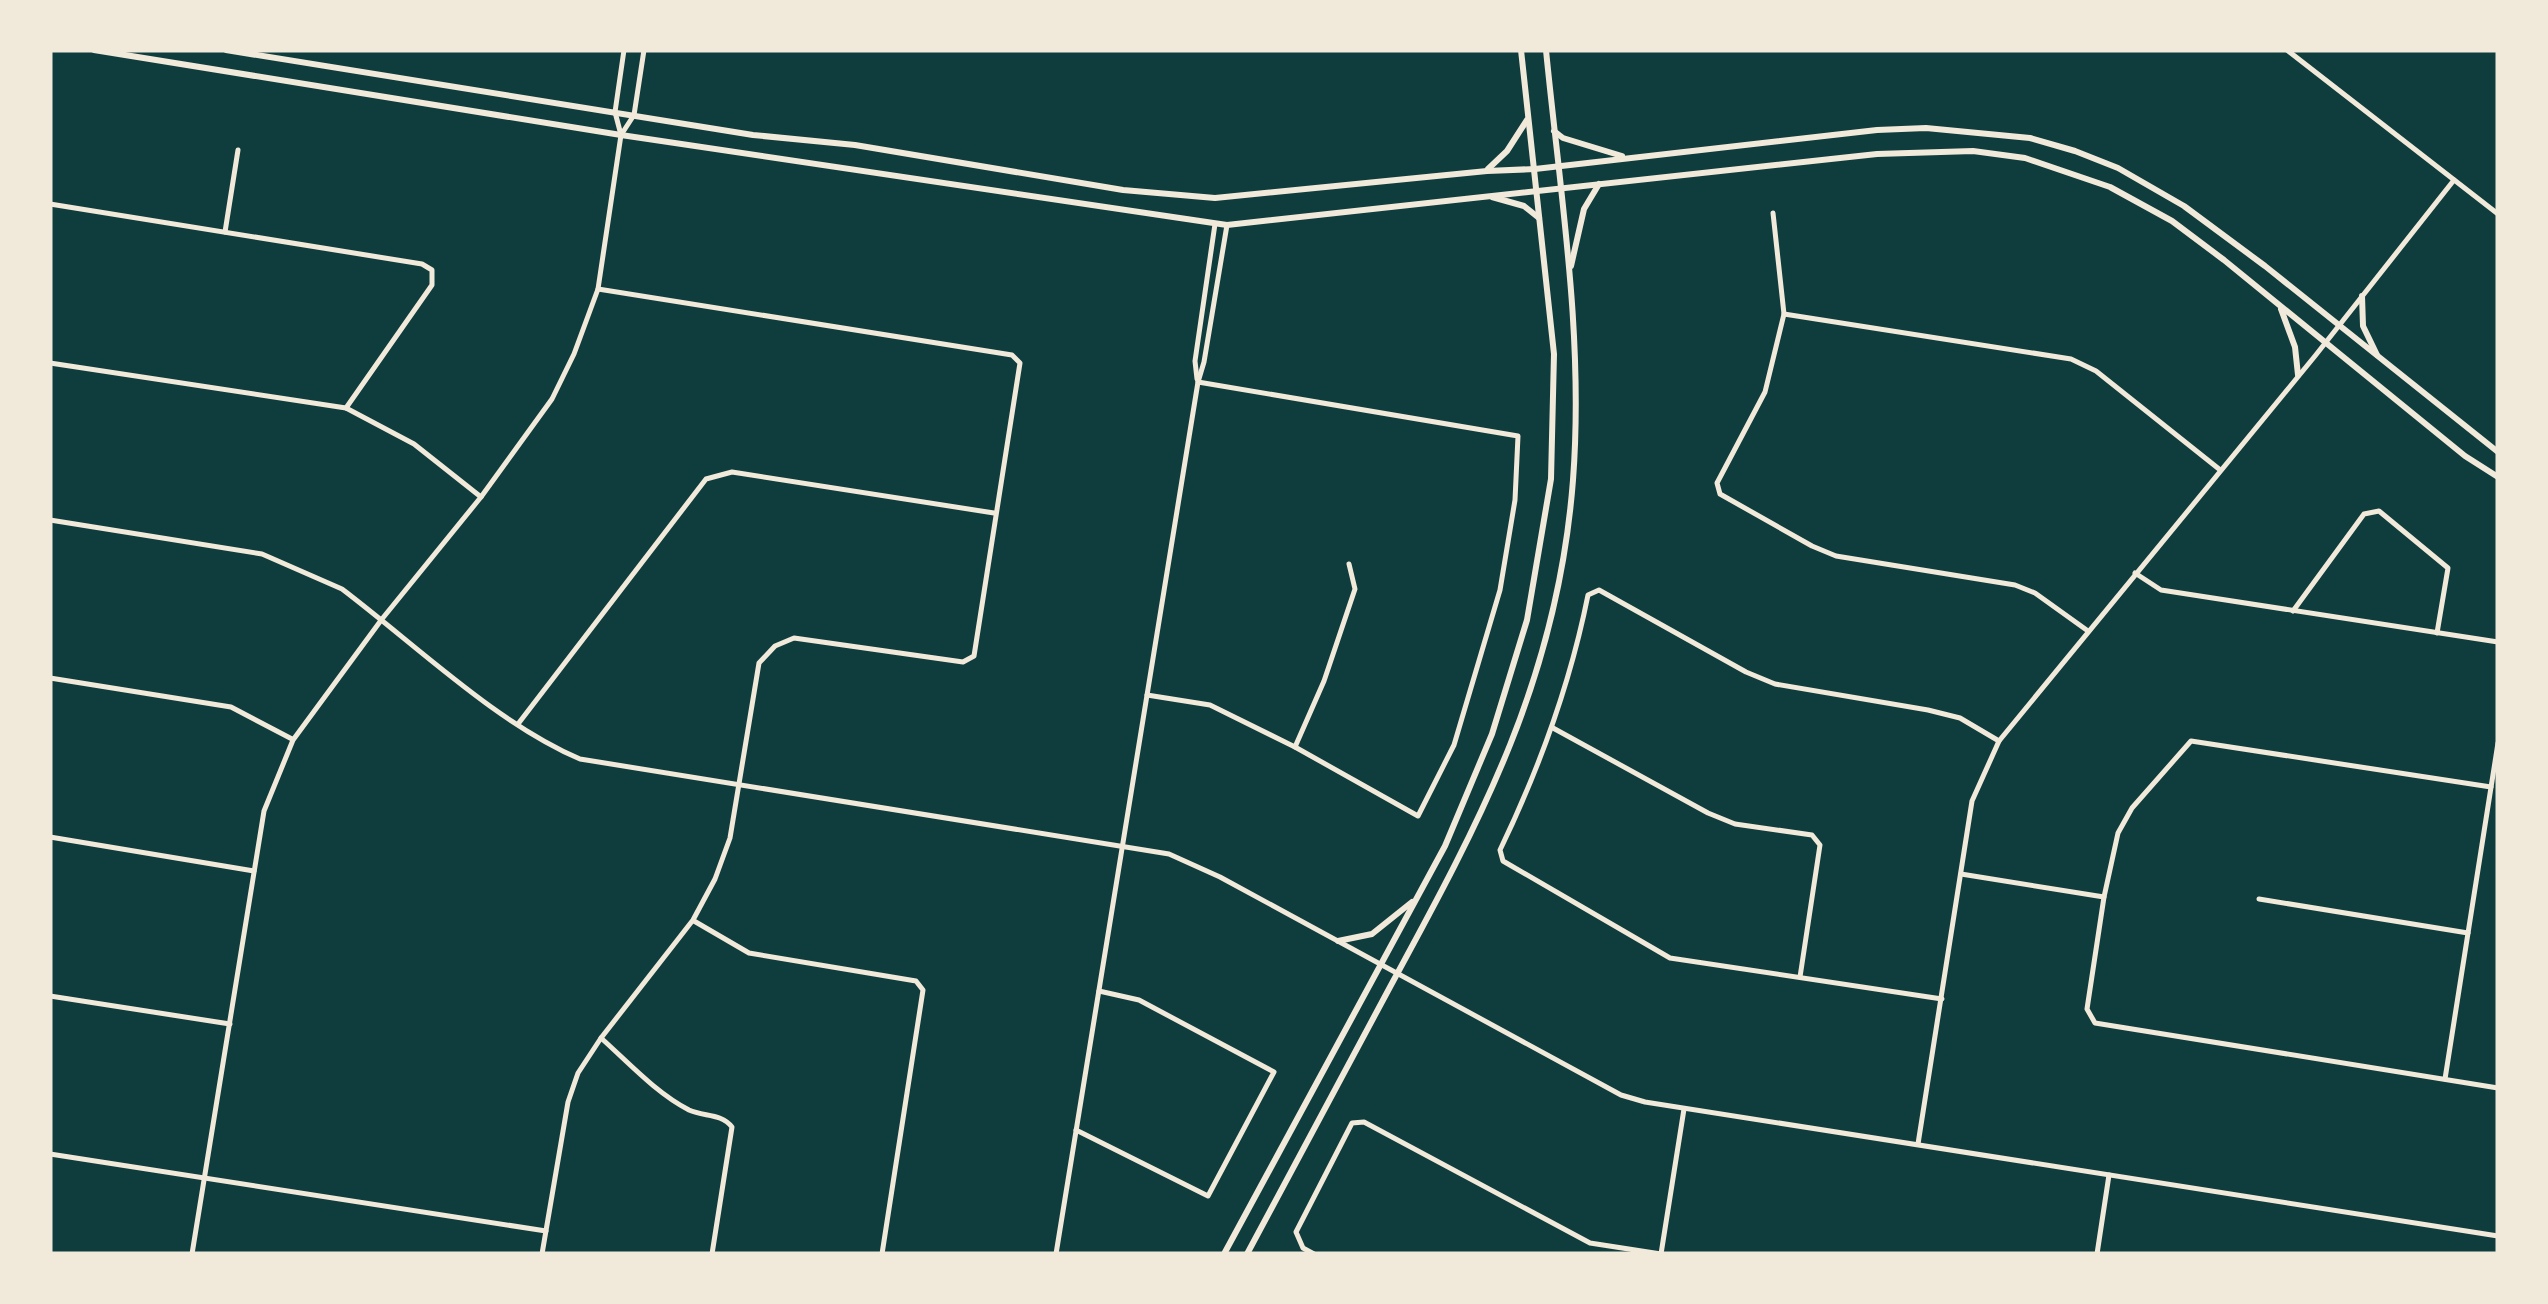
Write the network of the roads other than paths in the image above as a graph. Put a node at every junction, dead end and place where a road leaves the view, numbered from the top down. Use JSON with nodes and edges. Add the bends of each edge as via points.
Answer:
{"nodes":[{"id":1,"x":94,"y":50,"type":"edge"},
{"id":2,"x":226,"y":50,"type":"edge"},
{"id":3,"x":624,"y":50,"type":"edge"},
{"id":4,"x":644,"y":50,"type":"edge"},
{"id":5,"x":1521,"y":50,"type":"edge"},
{"id":6,"x":1546,"y":50,"type":"edge"},
{"id":7,"x":2288,"y":50,"type":"edge"},
{"id":8,"x":615,"y":112,"type":"junction"},
{"id":9,"x":634,"y":115,"type":"junction"},
{"id":10,"x":1527,"y":119,"type":"junction"},
{"id":11,"x":1554,"y":130,"type":"junction"},
{"id":12,"x":621,"y":135,"type":"junction"},
{"id":13,"x":238,"y":150,"type":"dead end"},
{"id":14,"x":1628,"y":158,"type":"junction"},
{"id":15,"x":1557,"y":166,"type":"junction"},
{"id":16,"x":1536,"y":169,"type":"junction"},
{"id":17,"x":1487,"y":170,"type":"junction"},
{"id":18,"x":2454,"y":180,"type":"junction"},
{"id":19,"x":1601,"y":183,"type":"junction"},
{"id":20,"x":1558,"y":186,"type":"junction"},
{"id":21,"x":1537,"y":189,"type":"junction"},
{"id":22,"x":1486,"y":195,"type":"junction"},
{"id":23,"x":50,"y":204,"type":"edge"},
{"id":24,"x":1773,"y":212,"type":"dead end"},
{"id":25,"x":2498,"y":214,"type":"edge"},
{"id":26,"x":1540,"y":219,"type":"junction"},
{"id":27,"x":1215,"y":224,"type":"junction"},
{"id":28,"x":1227,"y":225,"type":"junction"},
{"id":29,"x":225,"y":232,"type":"junction"},
{"id":30,"x":1569,"y":272,"type":"junction"},
{"id":31,"x":598,"y":289,"type":"junction"},
{"id":32,"x":2362,"y":296,"type":"junction"},
{"id":33,"x":2280,"y":308,"type":"junction"},
{"id":34,"x":1784,"y":314,"type":"junction"},
{"id":35,"x":2337,"y":326,"type":"junction"},
{"id":36,"x":2326,"y":342,"type":"junction"},
{"id":37,"x":2380,"y":360,"type":"junction"},
{"id":38,"x":50,"y":363,"type":"edge"},
{"id":39,"x":2298,"y":375,"type":"junction"},
{"id":40,"x":1198,"y":382,"type":"junction"},
{"id":41,"x":346,"y":408,"type":"junction"},
{"id":42,"x":2498,"y":452,"type":"edge"},
{"id":43,"x":2219,"y":469,"type":"junction"},
{"id":44,"x":2498,"y":476,"type":"edge"},
{"id":45,"x":481,"y":497,"type":"junction"},
{"id":46,"x":994,"y":514,"type":"junction"},
{"id":47,"x":50,"y":520,"type":"edge"},
{"id":48,"x":1349,"y":564,"type":"dead end"},
{"id":49,"x":2135,"y":572,"type":"junction"},
{"id":50,"x":2293,"y":610,"type":"junction"},
{"id":51,"x":382,"y":620,"type":"junction"},
{"id":52,"x":2088,"y":631,"type":"junction"},
{"id":53,"x":2437,"y":633,"type":"junction"},
{"id":54,"x":2498,"y":642,"type":"edge"},
{"id":55,"x":50,"y":678,"type":"edge"},
{"id":56,"x":1147,"y":694,"type":"junction"},
{"id":57,"x":518,"y":724,"type":"junction"},
{"id":58,"x":1553,"y":728,"type":"junction"},
{"id":59,"x":293,"y":740,"type":"junction"},
{"id":60,"x":1998,"y":741,"type":"junction"},
{"id":61,"x":2498,"y":743,"type":"edge"},
{"id":62,"x":1295,"y":747,"type":"junction"},
{"id":63,"x":2491,"y":786,"type":"junction"},
{"id":64,"x":738,"y":787,"type":"junction"},
{"id":65,"x":50,"y":837,"type":"edge"},
{"id":66,"x":1122,"y":846,"type":"junction"},
{"id":67,"x":254,"y":871,"type":"junction"},
{"id":68,"x":1961,"y":874,"type":"junction"},
{"id":69,"x":2104,"y":897,"type":"junction"},
{"id":70,"x":1417,"y":898,"type":"junction"},
{"id":71,"x":2259,"y":899,"type":"dead end"},
{"id":72,"x":693,"y":920,"type":"junction"},
{"id":73,"x":2468,"y":933,"type":"junction"},
{"id":74,"x":1338,"y":941,"type":"junction"},
{"id":75,"x":1381,"y":964,"type":"junction"},
{"id":76,"x":1398,"y":974,"type":"junction"},
{"id":77,"x":1800,"y":977,"type":"junction"},
{"id":78,"x":1099,"y":991,"type":"junction"},
{"id":79,"x":50,"y":996,"type":"edge"},
{"id":80,"x":1942,"y":999,"type":"junction"},
{"id":81,"x":230,"y":1024,"type":"junction"},
{"id":82,"x":601,"y":1038,"type":"junction"},
{"id":83,"x":2444,"y":1079,"type":"junction"},
{"id":84,"x":2498,"y":1088,"type":"edge"},
{"id":85,"x":1684,"y":1108,"type":"junction"},
{"id":86,"x":1076,"y":1130,"type":"junction"},
{"id":87,"x":1918,"y":1144,"type":"junction"},
{"id":88,"x":50,"y":1154,"type":"edge"},
{"id":89,"x":2109,"y":1175,"type":"junction"},
{"id":90,"x":204,"y":1178,"type":"junction"},
{"id":91,"x":546,"y":1231,"type":"junction"},
{"id":92,"x":2498,"y":1236,"type":"edge"},
{"id":93,"x":192,"y":1254,"type":"edge"},
{"id":94,"x":542,"y":1254,"type":"edge"},
{"id":95,"x":712,"y":1254,"type":"edge"},
{"id":96,"x":882,"y":1254,"type":"edge"},
{"id":97,"x":1056,"y":1254,"type":"edge"},
{"id":98,"x":1224,"y":1254,"type":"edge"},
{"id":99,"x":1246,"y":1254,"type":"edge"},
{"id":100,"x":1314,"y":1254,"type":"edge"},
{"id":101,"x":1661,"y":1254,"type":"edge"},
{"id":102,"x":2097,"y":1254,"type":"edge"}],
"edges":[{"from":1,"to":12,"type":"main road"},
{"from":2,"to":8,"type":"main road"},
{"from":3,"to":8,"type":"street"},
{"from":4,"to":9,"type":"street"},
{"from":5,"to":10,"type":"main road"},
{"from":6,"to":11,"type":"main road"},
{"from":7,"to":18,"type":"street"},
{"from":8,"to":9,"type":"main road"},
{"from":8,"to":12,"type":"street"},
{"from":9,"to":12,"type":"street"},
{"from":9,"to":17,"type":"main road","via":[[1123,190],[1216,198]]},
{"from":10,"to":16,"type":"main road"},
{"from":10,"to":17,"type":"main road"},
{"from":11,"to":14,"type":"main road"},
{"from":11,"to":15,"type":"main road"},
{"from":12,"to":27,"type":"main road"},
{"from":12,"to":31,"type":"street"},
{"from":13,"to":29,"type":"street"},
{"from":14,"to":15,"type":"main road"},
{"from":14,"to":35,"type":"main road","via":[[1877,130],[1975,130],[2030,138],[2075,150],[2157,188]]},
{"from":15,"to":16,"type":"main road"},
{"from":15,"to":20,"type":"main road"},
{"from":16,"to":17,"type":"main road"},
{"from":16,"to":21,"type":"main road"},
{"from":18,"to":25,"type":"street"},
{"from":18,"to":32,"type":"street"},
{"from":19,"to":20,"type":"main road"},
{"from":19,"to":30,"type":"main road","via":[[1584,209]]},
{"from":19,"to":33,"type":"main road","via":[[1928,150],[2025,158],[2110,186],[2147,206]]},
{"from":20,"to":21,"type":"main road"},
{"from":20,"to":30,"type":"main road"},
{"from":21,"to":22,"type":"main road"},
{"from":21,"to":26,"type":"main road"},
{"from":22,"to":26,"type":"main road","via":[[1524,206]]},
{"from":22,"to":28,"type":"main road"},
{"from":23,"to":29,"type":"street"},
{"from":24,"to":34,"type":"street"},
{"from":26,"to":70,"type":"main road","via":[[1554,354],[1546,523],[1505,697]]},
{"from":27,"to":28,"type":"main road"},
{"from":27,"to":40,"type":"street","via":[[1195,361]]},
{"from":28,"to":40,"type":"street"},
{"from":29,"to":41,"type":"street","via":[[432,270],[432,285]]},
{"from":30,"to":76,"type":"main road","via":[[1576,428],[1550,624],[1492,792]]},
{"from":31,"to":45,"type":"street","via":[[552,399]]},
{"from":31,"to":46,"type":"street","via":[[1012,355],[1020,363]]},
{"from":32,"to":35,"type":"street"},
{"from":32,"to":37,"type":"main road","via":[[2363,326]]},
{"from":33,"to":36,"type":"main road"},
{"from":33,"to":39,"type":"main road"},
{"from":34,"to":43,"type":"street","via":[[2071,359]]},
{"from":34,"to":52,"type":"street","via":[[1769,381],[1717,483],[1720,494],[1836,556],[2015,585]]},
{"from":35,"to":36,"type":"street"},
{"from":35,"to":37,"type":"main road"},
{"from":36,"to":39,"type":"street"},
{"from":36,"to":44,"type":"main road","via":[[2464,456]]},
{"from":37,"to":42,"type":"main road"},
{"from":38,"to":41,"type":"street"},
{"from":39,"to":43,"type":"street"},
{"from":40,"to":56,"type":"street"},
{"from":40,"to":62,"type":"street","via":[[1518,436],[1500,590],[1454,745],[1418,816]]},
{"from":41,"to":45,"type":"street","via":[[414,444]]},
{"from":43,"to":49,"type":"street"},
{"from":45,"to":51,"type":"street"},
{"from":46,"to":57,"type":"street","via":[[732,472],[706,478]]},
{"from":46,"to":64,"type":"street","via":[[974,656],[963,662],[794,638],[775,646],[759,663]]},
{"from":47,"to":51,"type":"street","via":[[262,554],[342,589]]},
{"from":48,"to":62,"type":"street","via":[[1354,589]]},
{"from":49,"to":50,"type":"street","via":[[2161,590]]},
{"from":49,"to":52,"type":"street"},
{"from":50,"to":53,"type":"street"},
{"from":50,"to":53,"type":"street","via":[[2364,514],[2379,511],[2448,568]]},
{"from":51,"to":57,"type":"street"},
{"from":51,"to":59,"type":"street"},
{"from":52,"to":60,"type":"street"},
{"from":53,"to":54,"type":"street"},
{"from":55,"to":59,"type":"street","via":[[231,707]]},
{"from":56,"to":62,"type":"street","via":[[1210,705]]},
{"from":56,"to":66,"type":"street"},
{"from":57,"to":64,"type":"street","via":[[580,759]]},
{"from":58,"to":60,"type":"street","via":[[1588,595],[1600,590],[1775,684],[1960,718]]},
{"from":58,"to":77,"type":"street","via":[[1708,813],[1735,824],[1812,835],[1820,844]]},
{"from":58,"to":77,"type":"street","via":[[1500,850],[1503,861],[1670,958]]},
{"from":59,"to":67,"type":"street","via":[[264,810]]},
{"from":60,"to":68,"type":"street","via":[[1972,801]]},
{"from":61,"to":63,"type":"street"},
{"from":63,"to":69,"type":"street","via":[[2190,741],[2118,833]]},
{"from":63,"to":73,"type":"street"},
{"from":64,"to":66,"type":"street"},
{"from":64,"to":72,"type":"street","via":[[730,838]]},
{"from":65,"to":67,"type":"street"},
{"from":66,"to":74,"type":"street","via":[[1198,866]]},
{"from":66,"to":78,"type":"street"},
{"from":67,"to":81,"type":"street"},
{"from":68,"to":69,"type":"street"},
{"from":68,"to":80,"type":"street"},
{"from":69,"to":83,"type":"street","via":[[2087,1009],[2096,1023]]},
{"from":70,"to":74,"type":"main road","via":[[1372,934]]},
{"from":70,"to":75,"type":"main road"},
{"from":71,"to":73,"type":"street"},
{"from":72,"to":82,"type":"street"},
{"from":72,"to":96,"type":"street","via":[[749,953],[916,981],[923,990]]},
{"from":73,"to":83,"type":"street"},
{"from":74,"to":75,"type":"street"},
{"from":75,"to":76,"type":"street"},
{"from":75,"to":98,"type":"main road"},
{"from":76,"to":85,"type":"street","via":[[1621,1095]]},
{"from":76,"to":99,"type":"main road"},
{"from":77,"to":80,"type":"street"},
{"from":78,"to":86,"type":"street"},
{"from":78,"to":86,"type":"street","via":[[1139,1000],[1274,1072],[1208,1196]]},
{"from":79,"to":81,"type":"street"},
{"from":80,"to":87,"type":"street"},
{"from":81,"to":90,"type":"street"},
{"from":82,"to":91,"type":"street","via":[[568,1102]]},
{"from":82,"to":95,"type":"street","via":[[665,1094],[732,1127]]},
{"from":83,"to":84,"type":"street"},
{"from":85,"to":87,"type":"street"},
{"from":85,"to":101,"type":"street"},
{"from":86,"to":97,"type":"street"},
{"from":87,"to":89,"type":"street"},
{"from":88,"to":90,"type":"street"},
{"from":89,"to":92,"type":"street"},
{"from":89,"to":102,"type":"street"},
{"from":90,"to":91,"type":"street"},
{"from":90,"to":93,"type":"street"},
{"from":91,"to":94,"type":"street"},
{"from":100,"to":101,"type":"street","via":[[1296,1232],[1352,1123],[1364,1122],[1590,1244]]}]}
